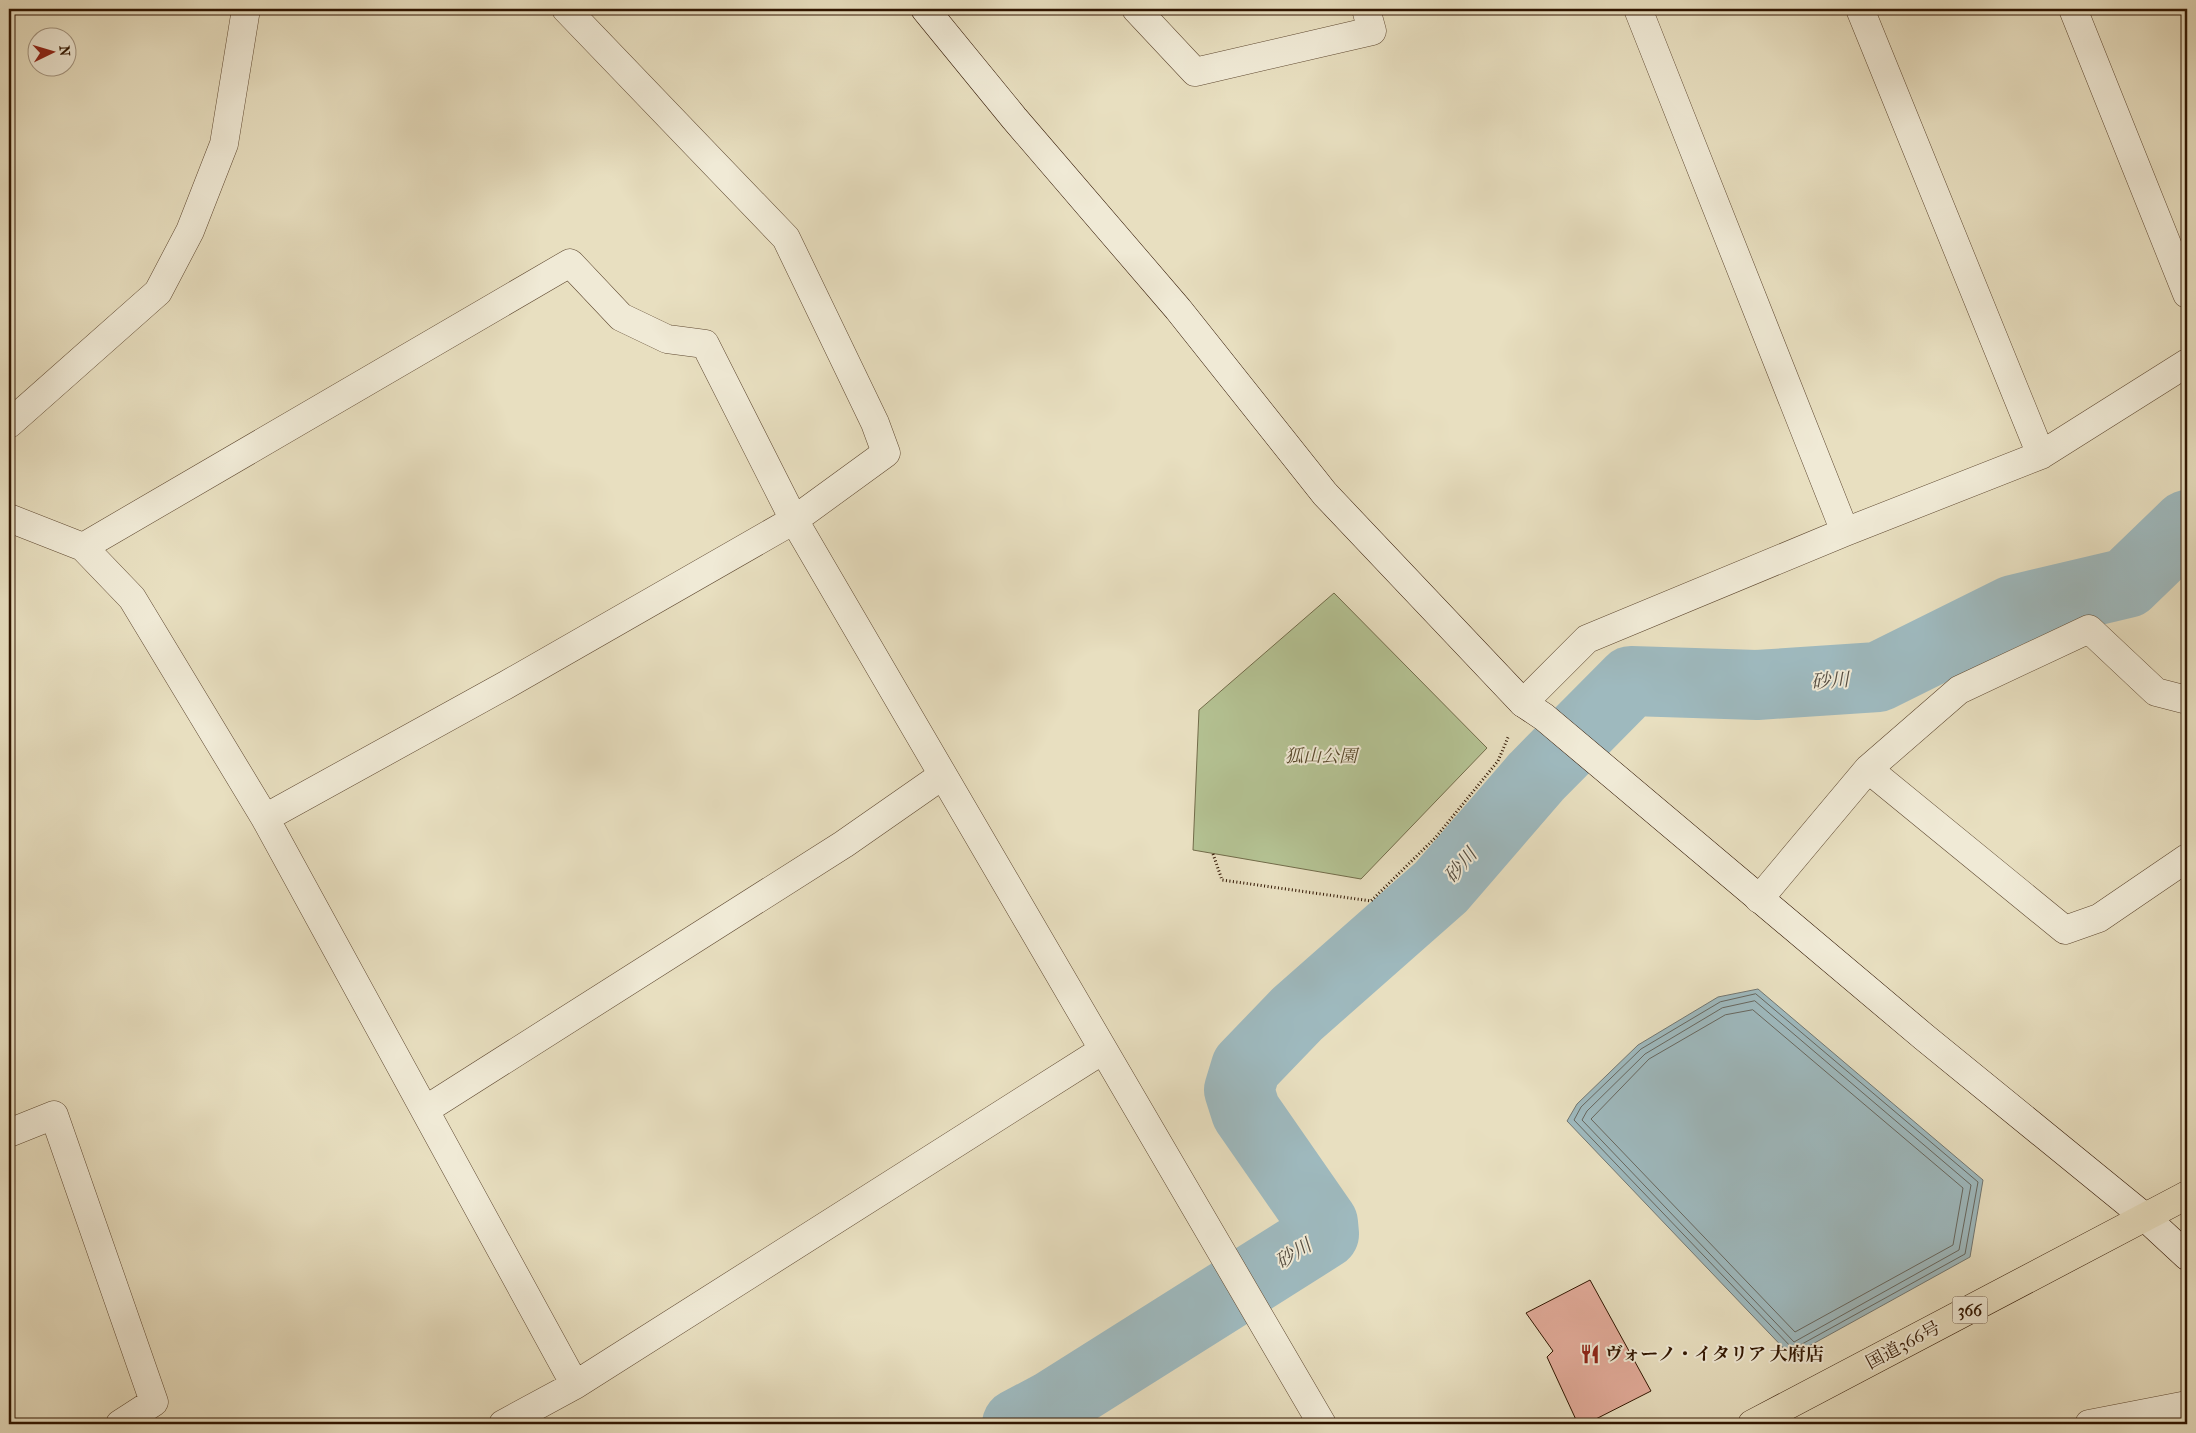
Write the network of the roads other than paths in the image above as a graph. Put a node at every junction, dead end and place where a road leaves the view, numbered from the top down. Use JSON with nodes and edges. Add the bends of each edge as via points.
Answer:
{"nodes":[{"id":1,"x":246,"y":9,"type":"edge"},
{"id":2,"x":566,"y":9,"type":"edge"},
{"id":3,"x":925,"y":9,"type":"edge"},
{"id":4,"x":1136,"y":9,"type":"edge"},
{"id":5,"x":1366,"y":9,"type":"edge"},
{"id":6,"x":1638,"y":9,"type":"edge"},
{"id":7,"x":1860,"y":9,"type":"edge"},
{"id":8,"x":2073,"y":9,"type":"edge"},
{"id":9,"x":2187,"y":294,"type":"edge"},
{"id":10,"x":2187,"y":363,"type":"edge"},
{"id":11,"x":9,"y":424,"type":"edge"},
{"id":12,"x":2042,"y":455,"type":"junction"},
{"id":13,"x":9,"y":518,"type":"edge"},
{"id":14,"x":794,"y":520,"type":"junction"},
{"id":15,"x":1845,"y":532,"type":"junction"},
{"id":16,"x":83,"y":547,"type":"junction"},
{"id":17,"x":2187,"y":700,"type":"edge"},
{"id":18,"x":1533,"y":710,"type":"junction"},
{"id":19,"x":1868,"y":769,"type":"junction"},
{"id":20,"x":943,"y":775,"type":"junction"},
{"id":21,"x":265,"y":818,"type":"junction"},
{"id":22,"x":2187,"y":858,"type":"edge"},
{"id":23,"x":1759,"y":899,"type":"junction"},
{"id":24,"x":1103,"y":1050,"type":"junction"},
{"id":25,"x":425,"y":1110,"type":"junction"},
{"id":26,"x":9,"y":1133,"type":"edge"},
{"id":27,"x":2187,"y":1195,"type":"edge"},
{"id":28,"x":2146,"y":1218,"type":"junction"},
{"id":29,"x":2187,"y":1256,"type":"edge"},
{"id":30,"x":575,"y":1385,"type":"junction"},
{"id":31,"x":2187,"y":1405,"type":"edge"},
{"id":32,"x":120,"y":1424,"type":"edge"},
{"id":33,"x":503,"y":1424,"type":"edge"},
{"id":34,"x":1322,"y":1424,"type":"edge"},
{"id":35,"x":1752,"y":1424,"type":"edge"},
{"id":36,"x":2089,"y":1424,"type":"edge"}],
"edges":[{"from":1,"to":11,"type":"street","via":[[224,144],[190,231],[158,292]]},
{"from":2,"to":14,"type":"street","via":[[786,238],[875,423],[886,452]]},
{"from":3,"to":18,"type":"street","via":[[1178,309],[1325,494]]},
{"from":4,"to":5,"type":"street","via":[[1195,72],[1372,31]]},
{"from":6,"to":15,"type":"street"},
{"from":7,"to":12,"type":"street"},
{"from":8,"to":9,"type":"street"},
{"from":10,"to":12,"type":"street"},
{"from":12,"to":15,"type":"street"},
{"from":13,"to":16,"type":"street"},
{"from":14,"to":16,"type":"street","via":[[705,344],[667,339],[621,318],[570,263]]},
{"from":14,"to":20,"type":"street"},
{"from":14,"to":21,"type":"street"},
{"from":15,"to":18,"type":"street","via":[[1587,639]]},
{"from":16,"to":21,"type":"street","via":[[132,598]]},
{"from":17,"to":19,"type":"street","via":[[2156,692],[2089,629],[1959,690]]},
{"from":18,"to":23,"type":"street"},
{"from":19,"to":22,"type":"street","via":[[2065,930],[2099,918]]},
{"from":19,"to":23,"type":"street"},
{"from":20,"to":24,"type":"street"},
{"from":20,"to":25,"type":"street","via":[[844,844]]},
{"from":21,"to":25,"type":"street"},
{"from":23,"to":28,"type":"street"},
{"from":24,"to":30,"type":"street"},
{"from":24,"to":34,"type":"street"},
{"from":25,"to":30,"type":"street"},
{"from":26,"to":32,"type":"street","via":[[54,1115],[154,1402]]},
{"from":27,"to":28,"type":"highway","name":"国道366号","number":"366"},
{"from":28,"to":29,"type":"street"},
{"from":28,"to":35,"type":"highway","name":"国道366号","number":"366"},
{"from":30,"to":33,"type":"street"},
{"from":31,"to":36,"type":"street"}]}
